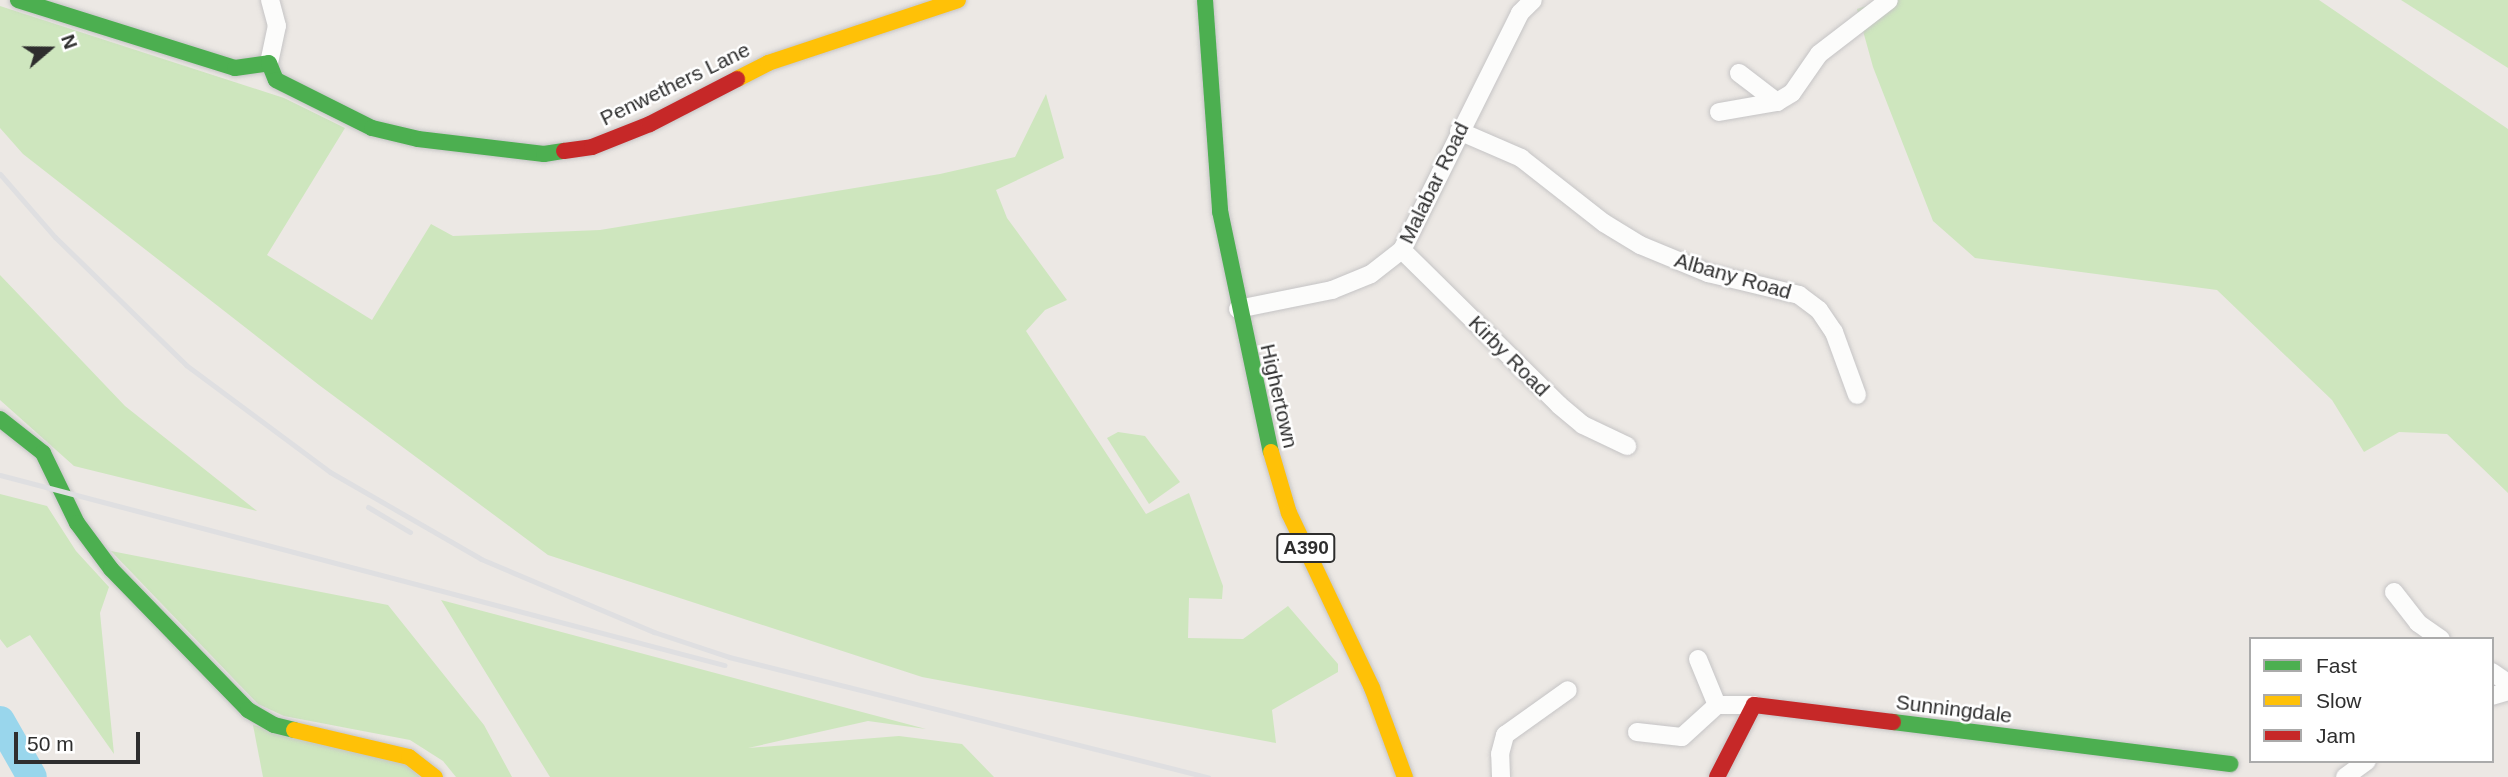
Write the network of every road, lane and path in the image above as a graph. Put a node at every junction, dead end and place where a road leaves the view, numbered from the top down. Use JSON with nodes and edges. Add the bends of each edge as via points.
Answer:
{"nodes":[{"id":1,"x":18,"y":0,"type":"edge"},
{"id":2,"x":270,"y":0,"type":"edge"},
{"id":3,"x":958,"y":0,"type":"edge"},
{"id":4,"x":1205,"y":0,"type":"edge"},
{"id":5,"x":1533,"y":0,"type":"edge"},
{"id":6,"x":1889,"y":0,"type":"edge"},
{"id":7,"x":269,"y":63,"type":"junction"},
{"id":8,"x":1739,"y":73,"type":"dead end"},
{"id":9,"x":1777,"y":102,"type":"junction"},
{"id":10,"x":1719,"y":112,"type":"dead end"},
{"id":11,"x":1460,"y":131,"type":"junction"},
{"id":12,"x":1402,"y":250,"type":"junction"},
{"id":13,"x":1238,"y":309,"type":"junction"},
{"id":14,"x":1857,"y":394,"type":"dead end"},
{"id":15,"x":0,"y":419,"type":"edge"},
{"id":16,"x":1627,"y":446,"type":"dead end"},
{"id":17,"x":2394,"y":592,"type":"dead end"},
{"id":18,"x":2438,"y":637,"type":"edge"},
{"id":19,"x":1699,"y":659,"type":"dead end"},
{"id":20,"x":1568,"y":690,"type":"dead end"},
{"id":21,"x":1717,"y":705,"type":"junction"},
{"id":22,"x":1754,"y":705,"type":"junction"},
{"id":23,"x":1637,"y":732,"type":"dead end"},
{"id":24,"x":2364,"y":763,"type":"edge"},
{"id":25,"x":2230,"y":764,"type":"dead end"},
{"id":26,"x":435,"y":777,"type":"edge"},
{"id":27,"x":1405,"y":777,"type":"edge"},
{"id":28,"x":1501,"y":777,"type":"edge"},
{"id":29,"x":1717,"y":777,"type":"edge"},
{"id":30,"x":2346,"y":777,"type":"edge"}],
"edges":[{"from":1,"to":7,"type":"main road","via":[[235,68]]},
{"from":2,"to":7,"type":"street","via":[[277,26]]},
{"from":3,"to":7,"type":"main road","name":"Penwethers Lane","via":[[768,63],[650,124],[592,147],[544,154],[418,139],[372,128],[276,80]]},
{"from":4,"to":13,"type":"main road","name":"Highertown","number":"A390","via":[[1212,147]]},
{"from":5,"to":11,"type":"street","name":"Malabar Road","via":[[1520,13]]},
{"from":6,"to":9,"type":"street","via":[[1819,54],[1792,93]]},
{"from":8,"to":9,"type":"street"},
{"from":9,"to":10,"type":"street"},
{"from":11,"to":12,"type":"street","name":"Malabar Road"},
{"from":11,"to":14,"type":"street","name":"Albany Road","via":[[1521,158],[1640,245],[1708,273],[1799,295],[1819,310],[1834,331]]},
{"from":12,"to":13,"type":"street","name":"Malabar Road","via":[[1371,274],[1332,290]]},
{"from":12,"to":16,"type":"street","name":"Kirby Road","via":[[1559,405],[1583,425]]},
{"from":13,"to":27,"type":"main road","name":"Highertown","number":"A390","via":[[1260,416],[1289,513],[1372,688]]},
{"from":15,"to":26,"type":"main road","via":[[43,453],[77,523],[111,569],[248,710],[274,725],[409,757]]},
{"from":17,"to":18,"type":"street","via":[[2418,623]]},
{"from":19,"to":21,"type":"street"},
{"from":20,"to":28,"type":"street","via":[[1505,735]]},
{"from":21,"to":22,"type":"street"},
{"from":21,"to":23,"type":"street","via":[[1682,737]]},
{"from":22,"to":25,"type":"main road","name":"Sunningdale"},
{"from":22,"to":29,"type":"main road"},
{"from":24,"to":30,"type":"street"}]}
